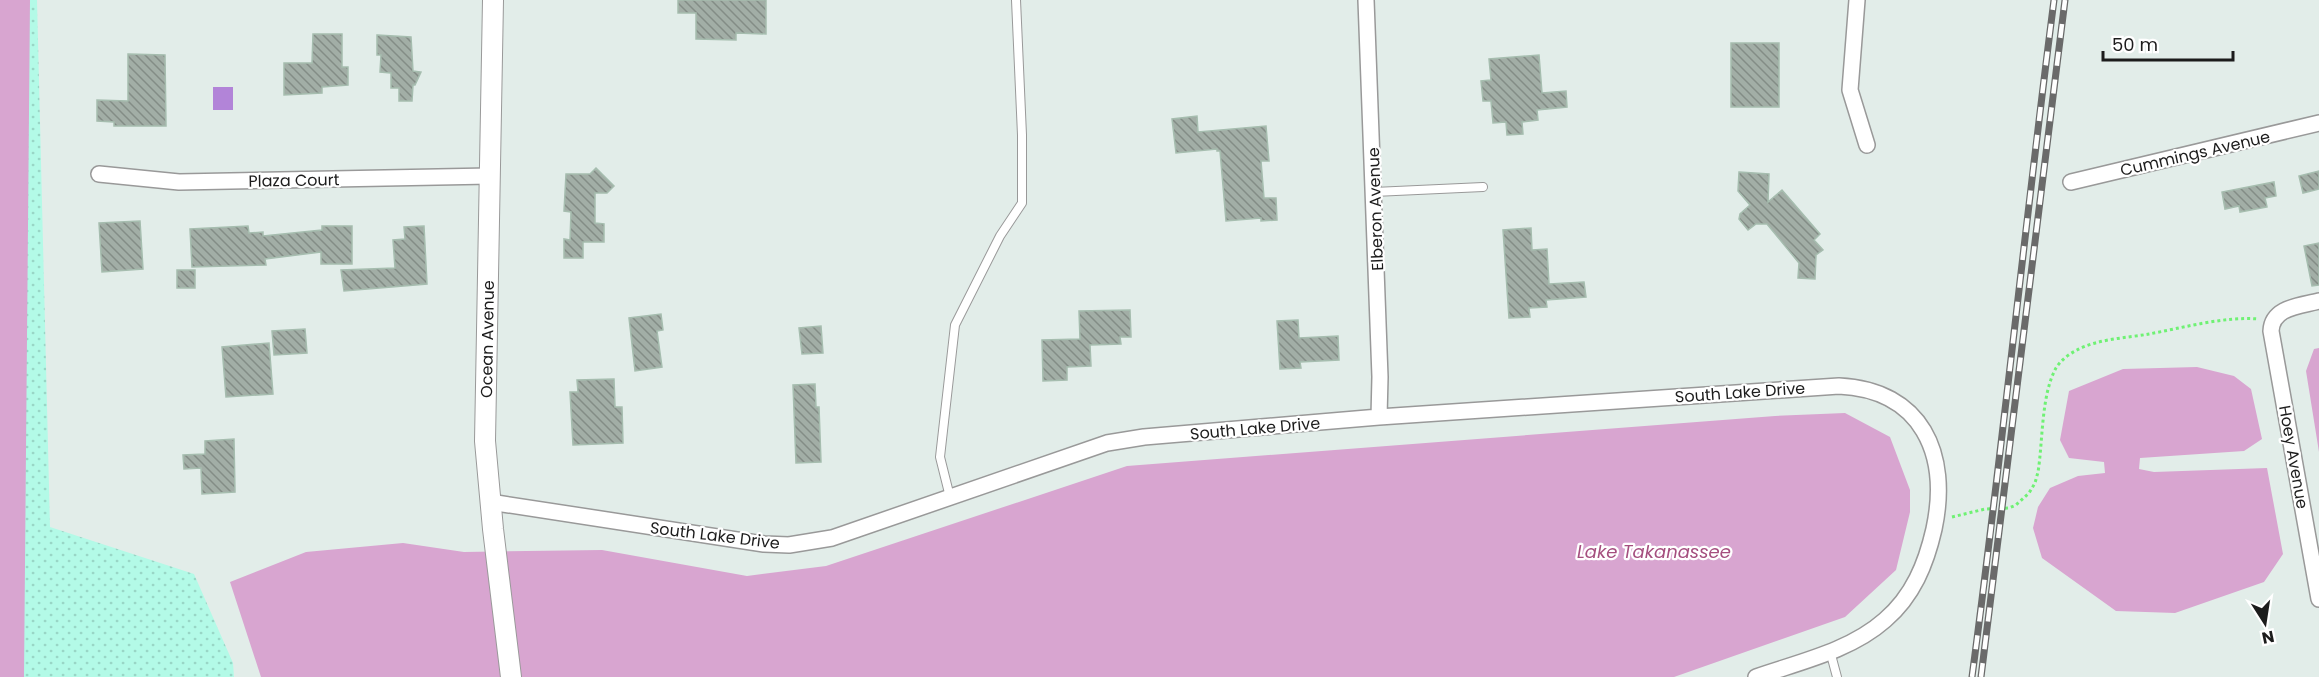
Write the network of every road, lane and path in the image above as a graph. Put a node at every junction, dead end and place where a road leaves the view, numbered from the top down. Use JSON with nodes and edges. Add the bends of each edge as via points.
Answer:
{"nodes":[{"id":1,"x":493,"y":0,"type":"edge"},
{"id":2,"x":1016,"y":0,"type":"edge"},
{"id":3,"x":1366,"y":0,"type":"edge"},
{"id":4,"x":1857,"y":0,"type":"edge"},
{"id":5,"x":2319,"y":123,"type":"edge"},
{"id":6,"x":1867,"y":145,"type":"dead end"},
{"id":7,"x":99,"y":174,"type":"dead end"},
{"id":8,"x":490,"y":176,"type":"junction"},
{"id":9,"x":2071,"y":182,"type":"dead end"},
{"id":10,"x":1484,"y":187,"type":"dead end"},
{"id":11,"x":1374,"y":192,"type":"junction"},
{"id":12,"x":2319,"y":301,"type":"edge"},
{"id":13,"x":2273,"y":320,"type":"junction"},
{"id":14,"x":1379,"y":417,"type":"junction"},
{"id":15,"x":950,"y":497,"type":"junction"},
{"id":16,"x":490,"y":502,"type":"junction"},
{"id":17,"x":1934,"y":528,"type":"junction"},
{"id":18,"x":2319,"y":599,"type":"edge"},
{"id":19,"x":1830,"y":651,"type":"junction"},
{"id":20,"x":511,"y":677,"type":"edge"},
{"id":21,"x":1756,"y":677,"type":"edge"},
{"id":22,"x":1838,"y":677,"type":"edge"}],
"edges":[{"from":1,"to":8,"type":"street","name":"Ocean Avenue"},
{"from":2,"to":15,"type":"lane","via":[[1022,203],[1000,236],[955,325],[940,457]]},
{"from":3,"to":11,"type":"street","name":"Elberon Avenue"},
{"from":4,"to":6,"type":"street","via":[[1850,90]]},
{"from":5,"to":9,"type":"street","name":"Cummings Avenue"},
{"from":7,"to":8,"type":"street","name":"Plaza Court","via":[[179,182]]},
{"from":8,"to":16,"type":"street","name":"Ocean Avenue","via":[[485,441]]},
{"from":10,"to":11,"type":"lane"},
{"from":11,"to":14,"type":"street","name":"Elberon Avenue"},
{"from":12,"to":13,"type":"street","via":[[2285,310]]},
{"from":13,"to":17,"type":"path","via":[[2220,322],[2078,349],[2065,357],[2052,379],[2038,472],[2029,493],[2009,508],[1965,513]]},
{"from":13,"to":18,"type":"street","name":"Hoey Avenue","via":[[2271,331]]},
{"from":14,"to":15,"type":"street","name":"South Lake Drive","via":[[1107,443]]},
{"from":14,"to":17,"type":"street","name":"South Lake Drive","via":[[1861,387],[1890,397],[1906,409],[1925,434],[1938,479]]},
{"from":15,"to":16,"type":"street","name":"South Lake Drive","via":[[832,538],[789,545],[740,541]]},
{"from":16,"to":20,"type":"street","name":"Ocean Avenue"},
{"from":17,"to":19,"type":"street","name":"South Lake Drive","via":[[1923,569],[1900,605],[1868,633]]},
{"from":19,"to":21,"type":"street","name":"South Lake Drive"},
{"from":19,"to":22,"type":"lane"}]}
